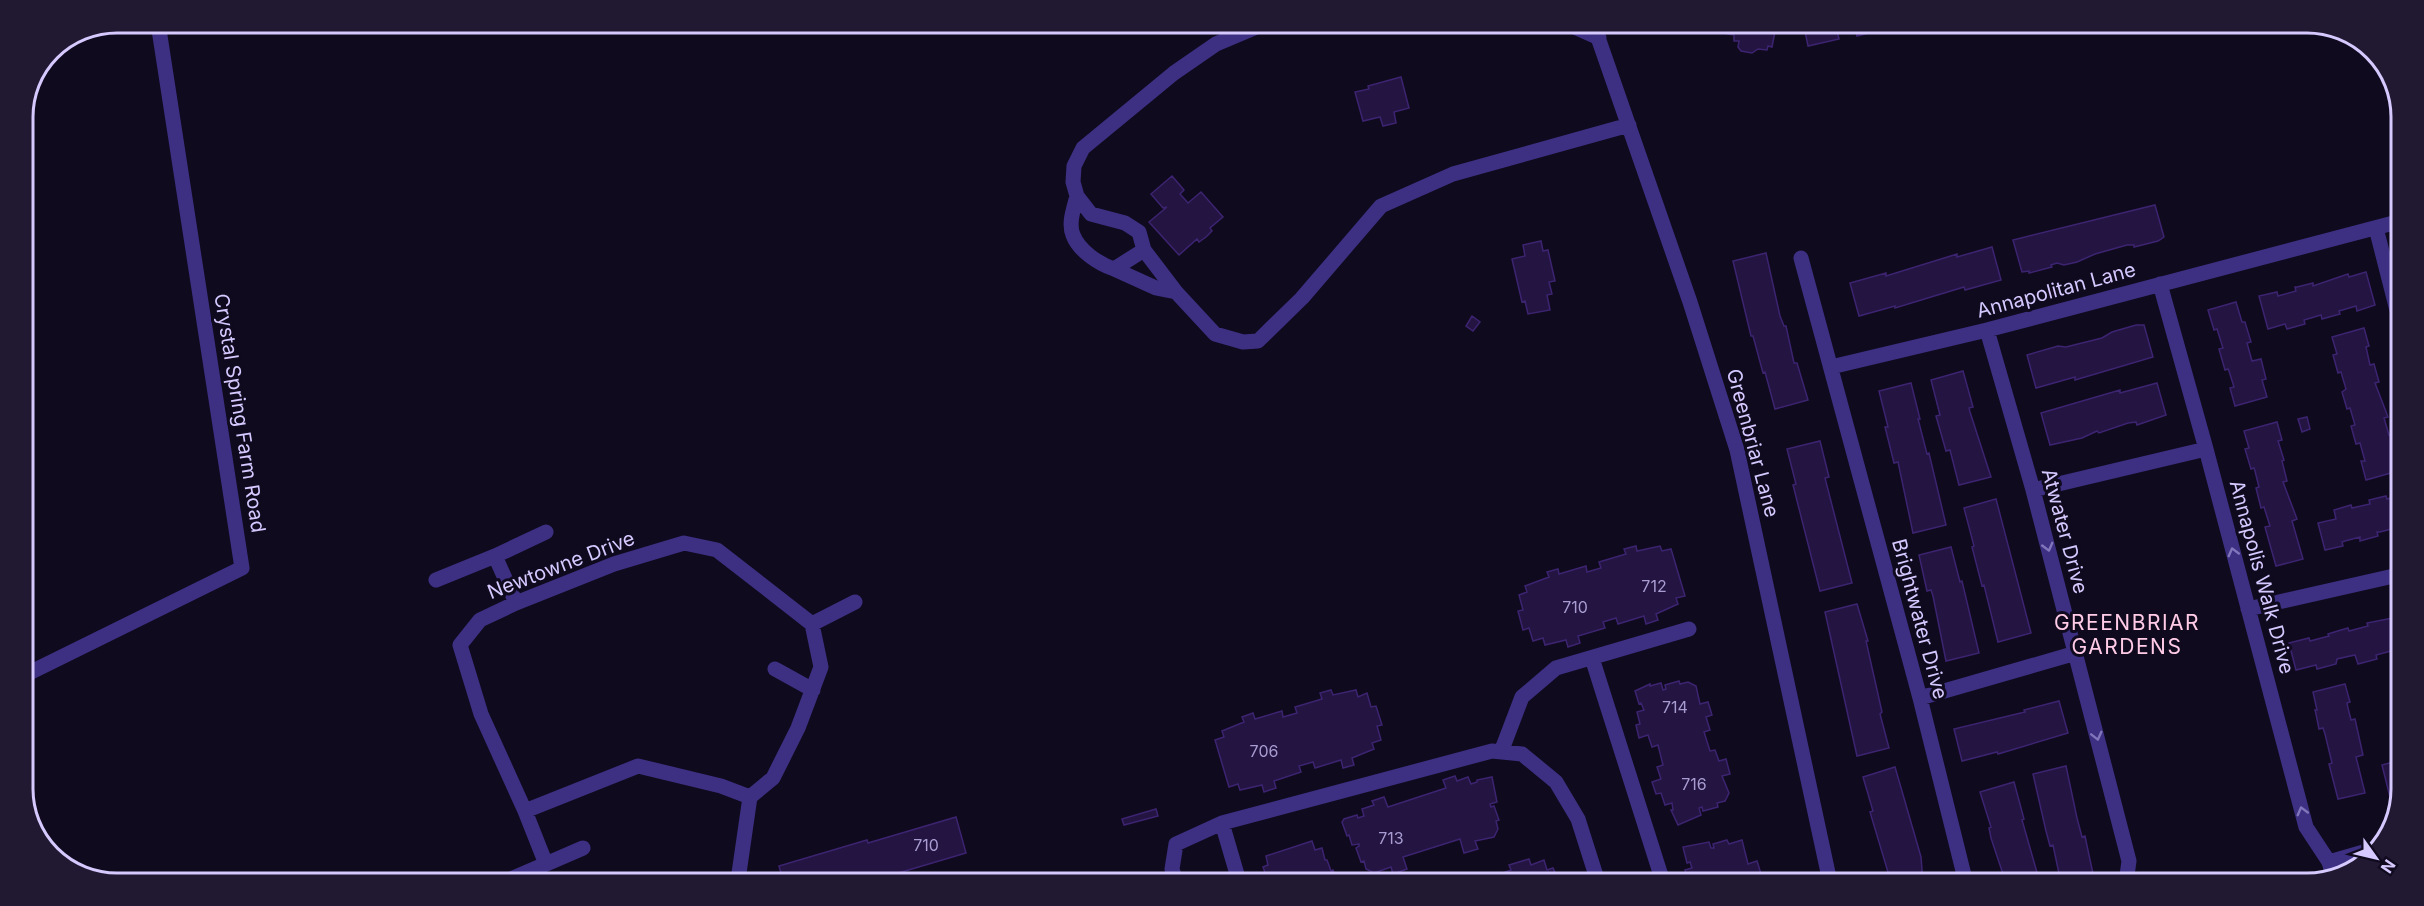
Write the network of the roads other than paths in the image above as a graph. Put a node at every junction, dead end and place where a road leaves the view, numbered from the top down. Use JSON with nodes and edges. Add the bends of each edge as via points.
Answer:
{"nodes":[{"id":1,"x":160,"y":33,"type":"edge"},
{"id":2,"x":1242,"y":33,"type":"edge"},
{"id":3,"x":1596,"y":33,"type":"edge"},
{"id":4,"x":1629,"y":126,"type":"junction"},
{"id":5,"x":1077,"y":196,"type":"junction"},
{"id":6,"x":2391,"y":224,"type":"edge"},
{"id":7,"x":2376,"y":228,"type":"junction"},
{"id":8,"x":1144,"y":250,"type":"junction"},
{"id":9,"x":1801,"y":258,"type":"dead end"},
{"id":10,"x":1114,"y":269,"type":"junction"},
{"id":11,"x":2160,"y":284,"type":"junction"},
{"id":12,"x":2391,"y":287,"type":"edge"},
{"id":13,"x":1176,"y":292,"type":"junction"},
{"id":14,"x":1987,"y":330,"type":"junction"},
{"id":15,"x":1831,"y":367,"type":"junction"},
{"id":16,"x":2206,"y":449,"type":"junction"},
{"id":17,"x":2033,"y":490,"type":"junction"},
{"id":18,"x":546,"y":532,"type":"dead end"},
{"id":19,"x":495,"y":556,"type":"junction"},
{"id":20,"x":2391,"y":577,"type":"edge"},
{"id":21,"x":436,"y":580,"type":"dead end"},
{"id":22,"x":855,"y":602,"type":"dead end"},
{"id":23,"x":516,"y":603,"type":"junction"},
{"id":24,"x":2248,"y":609,"type":"junction"},
{"id":25,"x":812,"y":624,"type":"junction"},
{"id":26,"x":1689,"y":629,"type":"dead end"},
{"id":27,"x":2076,"y":653,"type":"junction"},
{"id":28,"x":1592,"y":658,"type":"junction"},
{"id":29,"x":775,"y":669,"type":"dead end"},
{"id":30,"x":33,"y":671,"type":"edge"},
{"id":31,"x":813,"y":690,"type":"junction"},
{"id":32,"x":1920,"y":698,"type":"junction"},
{"id":33,"x":1502,"y":752,"type":"junction"},
{"id":34,"x":750,"y":797,"type":"junction"},
{"id":35,"x":525,"y":811,"type":"junction"},
{"id":36,"x":1222,"y":823,"type":"junction"},
{"id":37,"x":583,"y":848,"type":"dead end"},
{"id":38,"x":2346,"y":862,"type":"edge"},
{"id":39,"x":546,"y":864,"type":"junction"},
{"id":40,"x":2331,"y":869,"type":"edge"},
{"id":41,"x":525,"y":873,"type":"edge"},
{"id":42,"x":739,"y":873,"type":"edge"},
{"id":43,"x":1173,"y":873,"type":"edge"},
{"id":44,"x":1237,"y":873,"type":"edge"},
{"id":45,"x":1595,"y":873,"type":"edge"},
{"id":46,"x":1660,"y":873,"type":"edge"},
{"id":47,"x":1828,"y":873,"type":"edge"},
{"id":48,"x":1964,"y":873,"type":"edge"},
{"id":49,"x":2127,"y":873,"type":"edge"}],
"edges":[{"from":1,"to":30,"type":"street","name":"Crystal Spring Farm Road","via":[[242,567]]},
{"from":2,"to":5,"type":"street","via":[[1216,44],[1174,73],[1083,148],[1074,166],[1072,182]]},
{"from":3,"to":4,"type":"street","name":"Greenbriar Lane"},
{"from":4,"to":13,"type":"street","via":[[1454,174],[1381,206],[1302,298],[1258,341],[1243,342],[1215,334]]},
{"from":4,"to":47,"type":"street","name":"Greenbriar Lane","via":[[1737,450]]},
{"from":5,"to":8,"type":"street","via":[[1091,214],[1125,223],[1139,232]]},
{"from":5,"to":10,"type":"street","via":[[1073,235],[1095,260]]},
{"from":6,"to":7,"type":"street","name":"Annapolitan Lane"},
{"from":7,"to":11,"type":"street","name":"Annapolitan Lane"},
{"from":7,"to":12,"type":"street"},
{"from":8,"to":10,"type":"street"},
{"from":8,"to":13,"type":"street"},
{"from":9,"to":15,"type":"street"},
{"from":10,"to":13,"type":"street","via":[[1156,288]]},
{"from":11,"to":14,"type":"street","name":"Annapolitan Lane"},
{"from":11,"to":16,"type":"street","name":"Annapolis Walk Drive"},
{"from":14,"to":15,"type":"street","name":"Annapolitan Lane"},
{"from":14,"to":17,"type":"street","name":"Atwater Drive"},
{"from":15,"to":32,"type":"street","name":"Brightwater Drive"},
{"from":16,"to":17,"type":"street"},
{"from":24,"to":16,"type":"street","name":"Annapolis Walk Drive","one_way":true},
{"from":17,"to":27,"type":"street","name":"Atwater Drive","one_way":true},
{"from":18,"to":19,"type":"street"},
{"from":19,"to":21,"type":"street"},
{"from":19,"to":23,"type":"street"},
{"from":20,"to":24,"type":"street"},
{"from":22,"to":25,"type":"street"},
{"from":23,"to":25,"type":"street","name":"Newtowne Drive","via":[[614,564],[684,543],[717,550]]},
{"from":23,"to":35,"type":"street","name":"Newtowne Drive","via":[[480,620],[460,645],[481,714]]},
{"from":40,"to":24,"type":"street","name":"Annapolis Walk Drive","one_way":true,"via":[[2306,827]]},
{"from":25,"to":31,"type":"street","via":[[821,667]]},
{"from":26,"to":28,"type":"street"},
{"from":27,"to":32,"type":"street"},
{"from":27,"to":49,"type":"street","name":"Atwater Drive","one_way":true,"via":[[2129,861]]},
{"from":28,"to":33,"type":"street","via":[[1556,668],[1521,698]]},
{"from":28,"to":46,"type":"street"},
{"from":29,"to":31,"type":"street"},
{"from":31,"to":34,"type":"street","via":[[773,778]]},
{"from":32,"to":48,"type":"street","name":"Brightwater Drive"},
{"from":33,"to":36,"type":"street","via":[[1492,751]]},
{"from":33,"to":45,"type":"street","via":[[1522,754],[1556,782],[1578,819]]},
{"from":34,"to":35,"type":"street","via":[[638,766]]},
{"from":34,"to":42,"type":"street"},
{"from":35,"to":39,"type":"street"},
{"from":36,"to":43,"type":"street","via":[[1176,844]]},
{"from":36,"to":44,"type":"street"},
{"from":37,"to":39,"type":"street"},
{"from":38,"to":40,"type":"street"},
{"from":39,"to":41,"type":"street"}]}
